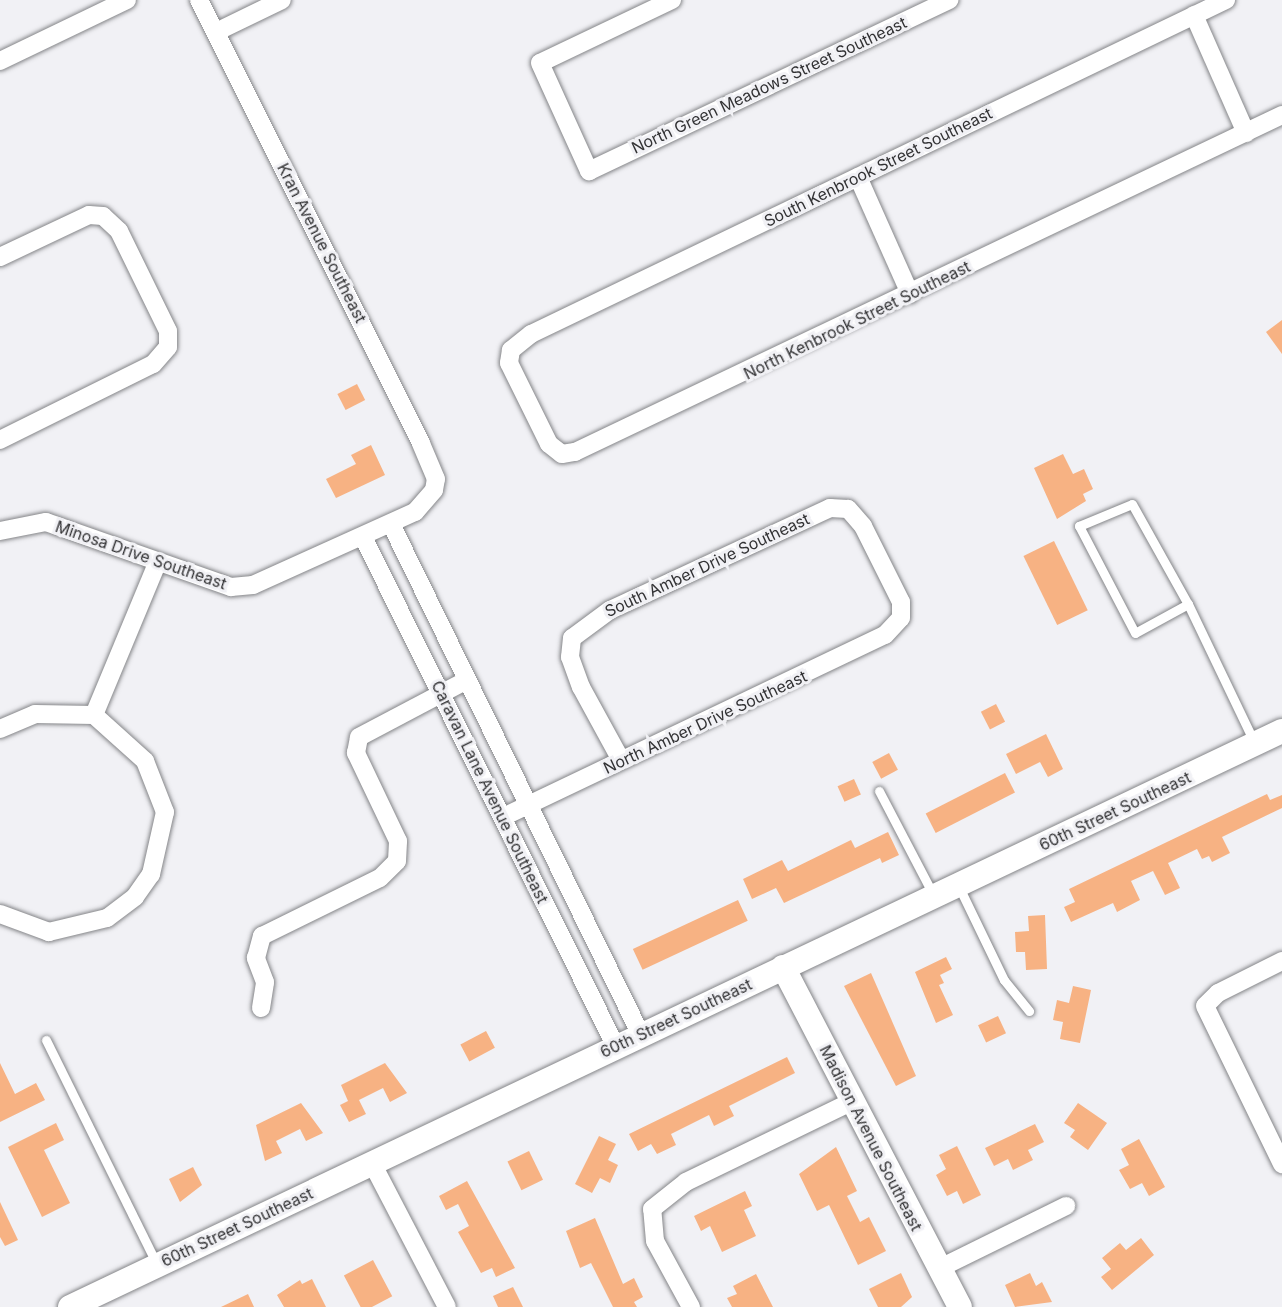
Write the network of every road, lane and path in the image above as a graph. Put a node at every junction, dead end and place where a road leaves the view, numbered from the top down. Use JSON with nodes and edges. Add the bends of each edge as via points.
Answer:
{"nodes":[{"id":1,"x":127,"y":0,"type":"edge"},
{"id":2,"x":199,"y":0,"type":"edge"},
{"id":3,"x":282,"y":0,"type":"edge"},
{"id":4,"x":672,"y":0,"type":"edge"},
{"id":5,"x":949,"y":0,"type":"edge"},
{"id":6,"x":1226,"y":0,"type":"edge"},
{"id":7,"x":1194,"y":15,"type":"junction"},
{"id":8,"x":216,"y":32,"type":"junction"},
{"id":9,"x":0,"y":61,"type":"edge"},
{"id":10,"x":1282,"y":115,"type":"edge"},
{"id":11,"x":1245,"y":133,"type":"junction"},
{"id":12,"x":858,"y":177,"type":"junction"},
{"id":13,"x":0,"y":257,"type":"edge"},
{"id":14,"x":910,"y":294,"type":"junction"},
{"id":15,"x":531,"y":334,"type":"joint"},
{"id":16,"x":0,"y":440,"type":"edge"},
{"id":17,"x":434,"y":490,"type":"joint"},
{"id":18,"x":848,"y":509,"type":"joint"},
{"id":19,"x":391,"y":524,"type":"junction"},
{"id":20,"x":0,"y":529,"type":"edge"},
{"id":21,"x":363,"y":537,"type":"junction"},
{"id":22,"x":157,"y":564,"type":"junction"},
{"id":23,"x":1188,"y":604,"type":"junction"},
{"id":24,"x":467,"y":680,"type":"junction"},
{"id":25,"x":441,"y":693,"type":"junction"},
{"id":26,"x":94,"y":715,"type":"junction"},
{"id":27,"x":0,"y":729,"type":"edge"},
{"id":28,"x":1282,"y":731,"type":"edge"},
{"id":29,"x":1255,"y":744,"type":"junction"},
{"id":30,"x":621,"y":760,"type":"junction"},
{"id":31,"x":879,"y":791,"type":"dead end"},
{"id":32,"x":528,"y":805,"type":"junction"},
{"id":33,"x":502,"y":818,"type":"junction"},
{"id":34,"x":958,"y":885,"type":"junction"},
{"id":35,"x":934,"y":896,"type":"junction"},
{"id":36,"x":0,"y":914,"type":"edge"},
{"id":37,"x":1282,"y":961,"type":"edge"},
{"id":38,"x":783,"y":967,"type":"junction"},
{"id":39,"x":261,"y":1008,"type":"dead end"},
{"id":40,"x":1029,"y":1011,"type":"dead end"},
{"id":41,"x":641,"y":1035,"type":"junction"},
{"id":42,"x":46,"y":1040,"type":"dead end"},
{"id":43,"x":616,"y":1047,"type":"junction"},
{"id":44,"x":853,"y":1101,"type":"junction"},
{"id":45,"x":372,"y":1163,"type":"junction"},
{"id":46,"x":1282,"y":1164,"type":"edge"},
{"id":47,"x":1066,"y":1206,"type":"dead end"},
{"id":48,"x":157,"y":1265,"type":"junction"},
{"id":49,"x":938,"y":1269,"type":"junction"},
{"id":50,"x":75,"y":1306,"type":"edge"},
{"id":51,"x":447,"y":1307,"type":"edge"},
{"id":52,"x":691,"y":1307,"type":"edge"},
{"id":53,"x":960,"y":1307,"type":"edge"}],
"edges":[{"from":1,"to":9,"type":"street"},
{"from":2,"to":8,"type":"street","name":"Kran Avenue Southeast"},
{"from":3,"to":8,"type":"street"},
{"from":4,"to":5,"type":"street","name":"North Green Meadows Street Southeast","via":[[540,63],[589,171]]},
{"from":6,"to":7,"type":"street","name":"South Kenbrook Street Southeast"},
{"from":7,"to":11,"type":"street"},
{"from":7,"to":12,"type":"street","name":"South Kenbrook Street Southeast"},
{"from":8,"to":17,"type":"street","name":"Kran Avenue Southeast","via":[[434,469]]},
{"from":10,"to":11,"type":"street","name":"North Kenbrook Street Southeast"},
{"from":11,"to":14,"type":"street","name":"North Kenbrook Street Southeast"},
{"from":12,"to":14,"type":"street"},
{"from":12,"to":15,"type":"street","name":"South Kenbrook Street Southeast"},
{"from":13,"to":16,"type":"street","via":[[89,216],[103,216],[119,231],[168,331],[168,347],[153,364]]},
{"from":14,"to":15,"type":"street","name":"North Kenbrook Street Southeast","via":[[602,442],[562,454],[549,444],[508,363],[511,350]]},
{"from":17,"to":19,"type":"street","name":"Minosa Drive Southeast","via":[[428,502]]},
{"from":18,"to":30,"type":"street","name":"North Amber Drive Southeast","via":[[863,525],[894,586],[901,618],[885,635],[813,672]]},
{"from":18,"to":30,"type":"street","name":"South Amber Drive Southeast","via":[[830,508],[610,610],[572,638],[570,657],[581,687]]},
{"from":19,"to":21,"type":"street","name":"Minosa Drive Southeast"},
{"from":19,"to":24,"type":"street","name":"Caravan Lane Avenue Southeast"},
{"from":20,"to":22,"type":"street","name":"Minosa Drive Southeast","via":[[45,522]]},
{"from":21,"to":22,"type":"street","name":"Minosa Drive Southeast","via":[[253,585],[231,587]]},
{"from":21,"to":25,"type":"street","name":"Caravan Lane Avenue Southeast"},
{"from":22,"to":26,"type":"street"},
{"from":23,"to":23,"type":"lane","via":[[1132,504],[1079,526],[1135,633]]},
{"from":23,"to":29,"type":"lane"},
{"from":24,"to":25,"type":"street"},
{"from":24,"to":32,"type":"street","name":"Caravan Lane Avenue Southeast"},
{"from":25,"to":33,"type":"street","name":"Caravan Lane Avenue Southeast"},
{"from":25,"to":39,"type":"street","via":[[359,737],[356,753],[398,841],[397,861],[380,878],[262,936],[256,958],[265,982]]},
{"from":26,"to":27,"type":"street","via":[[35,714]]},
{"from":26,"to":36,"type":"street","via":[[127,740],[159,787],[165,812],[151,874],[126,904],[80,928],[50,932]]},
{"from":28,"to":29,"type":"main road","name":"60th Street Southeast"},
{"from":29,"to":34,"type":"main road","name":"60th Street Southeast"},
{"from":30,"to":32,"type":"street","name":"North Amber Drive Southeast"},
{"from":31,"to":35,"type":"lane"},
{"from":32,"to":33,"type":"street","name":"North Amber Drive Southeast"},
{"from":32,"to":41,"type":"street","name":"Caravan Lane Avenue Southeast"},
{"from":33,"to":43,"type":"street","name":"Caravan Lane Avenue Southeast"},
{"from":34,"to":35,"type":"main road","name":"60th Street Southeast"},
{"from":34,"to":40,"type":"lane","via":[[1004,980]]},
{"from":35,"to":38,"type":"main road","name":"60th Street Southeast"},
{"from":37,"to":46,"type":"street","via":[[1218,993],[1205,1006]]},
{"from":38,"to":41,"type":"main road","name":"60th Street Southeast"},
{"from":38,"to":44,"type":"main road","name":"Madison Avenue Southeast"},
{"from":41,"to":43,"type":"main road","name":"60th Street Southeast"},
{"from":42,"to":48,"type":"lane"},
{"from":43,"to":45,"type":"main road","name":"60th Street Southeast"},
{"from":44,"to":49,"type":"main road","name":"Madison Avenue Southeast"},
{"from":44,"to":52,"type":"street","via":[[686,1182],[652,1209],[655,1241]]},
{"from":45,"to":48,"type":"main road","name":"60th Street Southeast"},
{"from":45,"to":51,"type":"street"},
{"from":47,"to":49,"type":"street"},
{"from":48,"to":50,"type":"main road","name":"60th Street Southeast"},
{"from":49,"to":53,"type":"main road","name":"Madison Avenue Southeast"}]}
